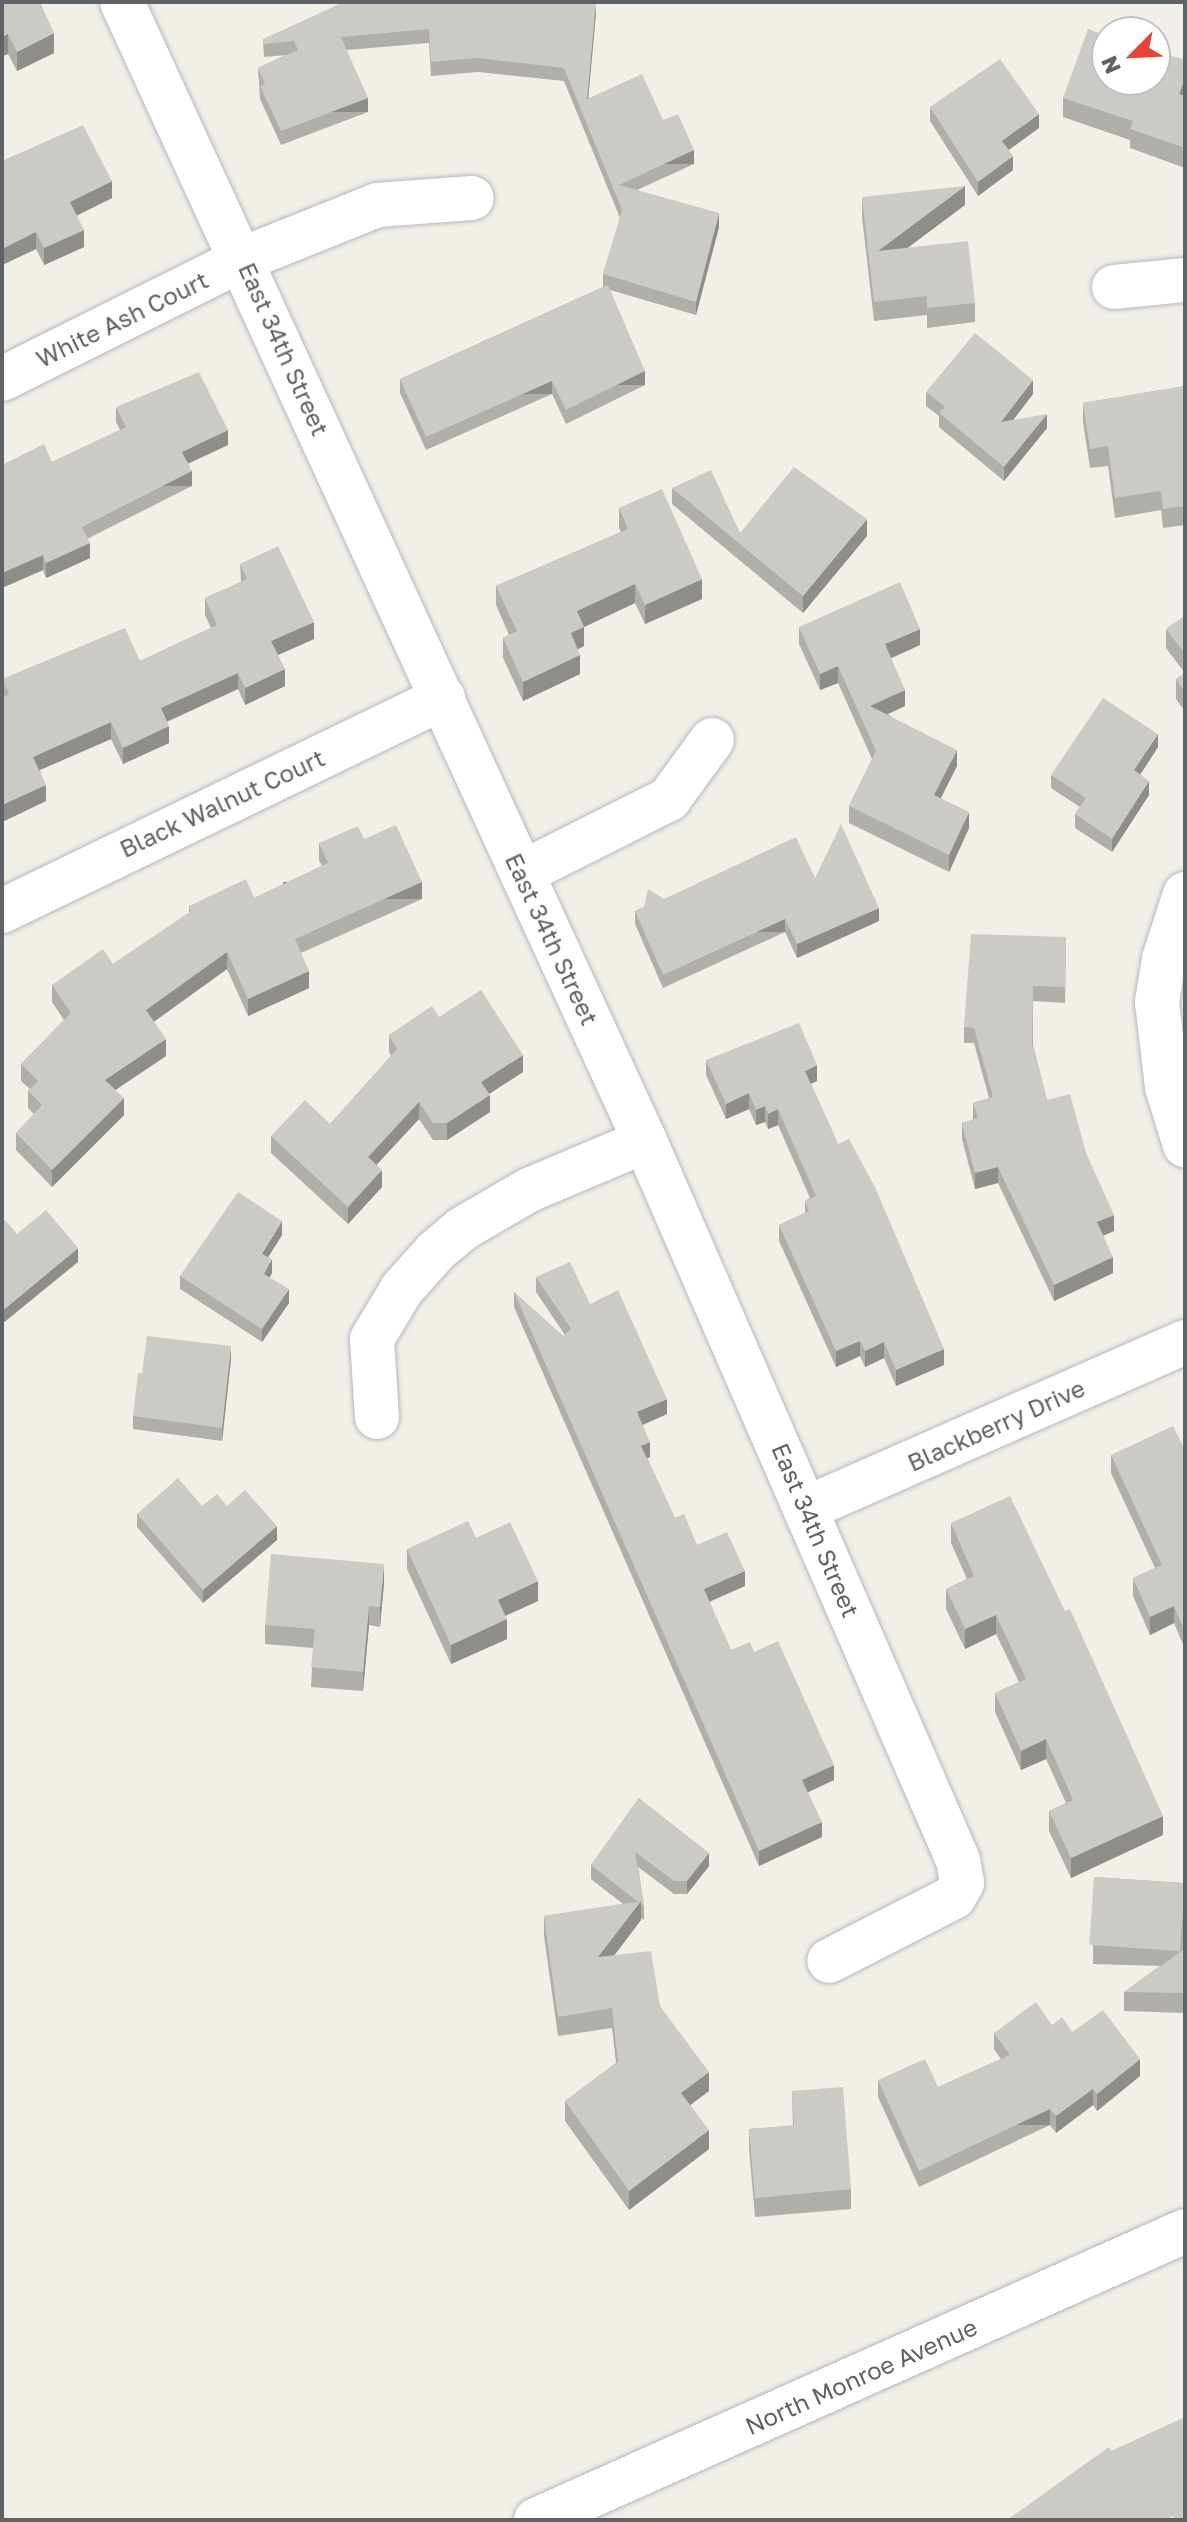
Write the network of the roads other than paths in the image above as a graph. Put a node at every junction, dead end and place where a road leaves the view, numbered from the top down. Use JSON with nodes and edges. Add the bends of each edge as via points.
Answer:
{"nodes":[{"id":1,"x":122,"y":2,"type":"edge"},
{"id":2,"x":472,"y":198,"type":"dead end"},
{"id":3,"x":243,"y":259,"type":"junction"},
{"id":4,"x":1185,"y":280,"type":"edge"},
{"id":5,"x":1114,"y":287,"type":"dead end"},
{"id":6,"x":2,"y":379,"type":"edge"},
{"id":7,"x":443,"y":698,"type":"junction"},
{"id":8,"x":712,"y":740,"type":"dead end"},
{"id":9,"x":522,"y":873,"type":"junction"},
{"id":10,"x":1185,"y":894,"type":"edge"},
{"id":11,"x":2,"y":911,"type":"edge"},
{"id":12,"x":645,"y":1141,"type":"junction"},
{"id":13,"x":1185,"y":1145,"type":"edge"},
{"id":14,"x":1185,"y":1342,"type":"edge"},
{"id":15,"x":377,"y":1417,"type":"dead end"},
{"id":16,"x":807,"y":1508,"type":"junction"},
{"id":17,"x":829,"y":1961,"type":"dead end"},
{"id":18,"x":1185,"y":2231,"type":"edge"},
{"id":19,"x":536,"y":2520,"type":"edge"}],
"edges":[{"from":1,"to":3,"type":"street","name":"East 34th Street"},
{"from":2,"to":3,"type":"street","name":"White Ash Court","via":[[377,205]]},
{"from":3,"to":6,"type":"street","name":"White Ash Court"},
{"from":3,"to":7,"type":"street","name":"East 34th Street"},
{"from":4,"to":5,"type":"street"},
{"from":7,"to":9,"type":"street","name":"East 34th Street"},
{"from":7,"to":11,"type":"street","name":"Black Walnut Court"},
{"from":8,"to":9,"type":"street","via":[[669,799]]},
{"from":9,"to":12,"type":"street","name":"East 34th Street"},
{"from":10,"to":13,"type":"street","via":[[1164,959],[1157,1002],[1167,1087]]},
{"from":12,"to":15,"type":"street","via":[[529,1190],[462,1229],[436,1251],[402,1289],[372,1339]]},
{"from":12,"to":16,"type":"street","name":"East 34th Street"},
{"from":14,"to":16,"type":"street","name":"Blackberry Drive"},
{"from":16,"to":17,"type":"street","name":"East 34th Street","via":[[958,1860],[962,1883],[937,1910]]},
{"from":18,"to":19,"type":"street","name":"North Monroe Avenue"}]}
